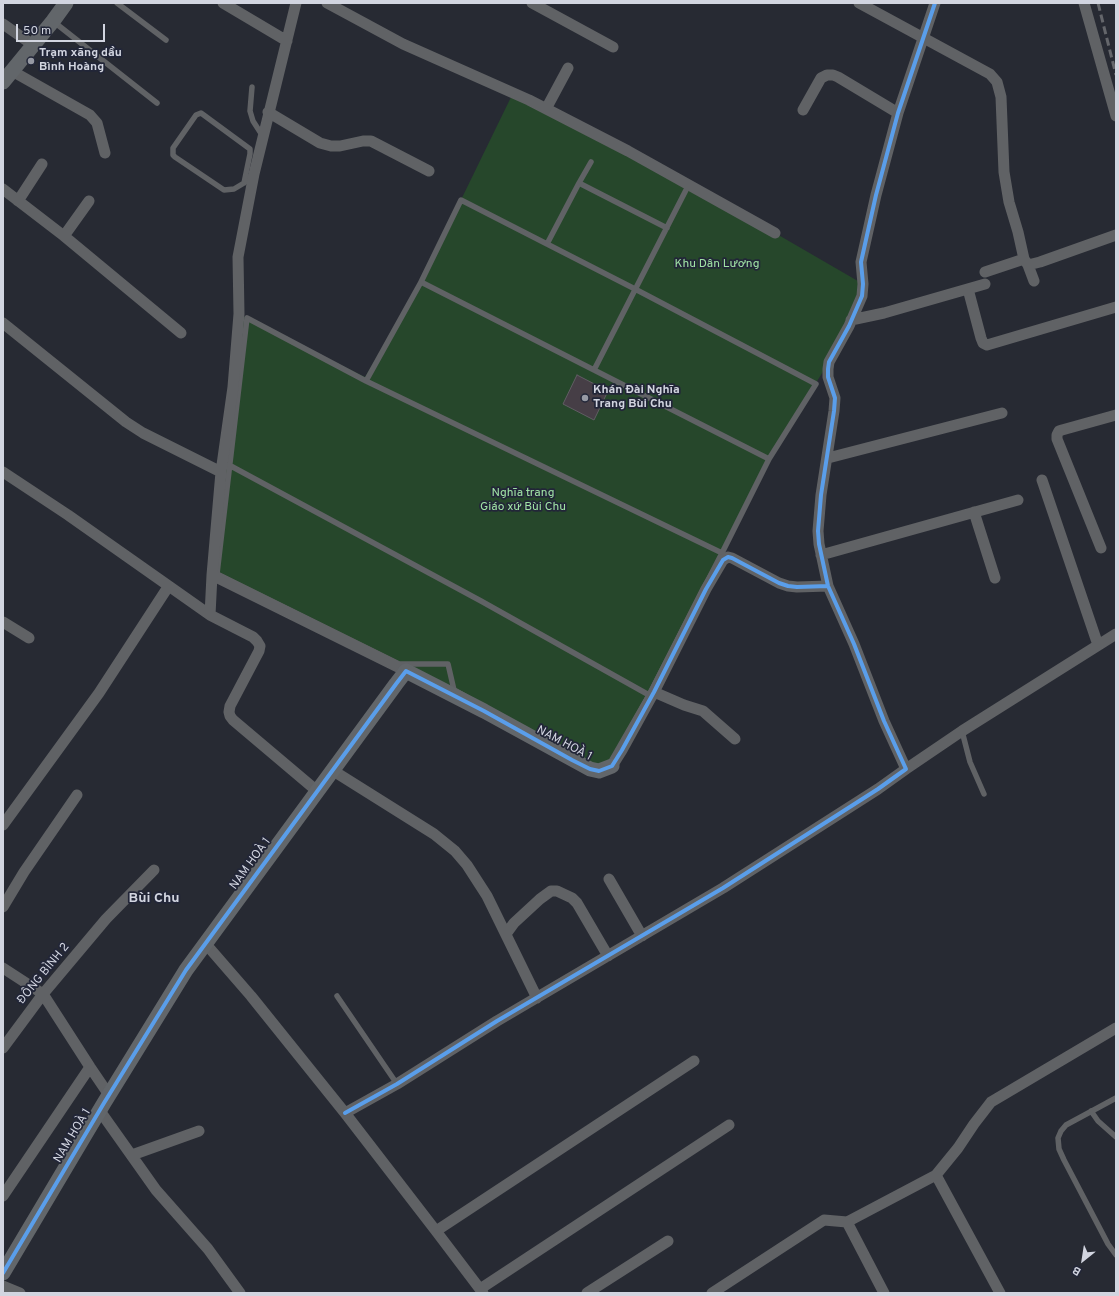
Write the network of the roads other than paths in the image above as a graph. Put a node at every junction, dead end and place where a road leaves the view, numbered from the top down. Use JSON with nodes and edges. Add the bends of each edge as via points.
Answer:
{"nodes":[{"id":1,"x":65,"y":3,"type":"edge"},
{"id":2,"x":117,"y":3,"type":"edge"},
{"id":3,"x":224,"y":3,"type":"edge"},
{"id":4,"x":296,"y":3,"type":"edge"},
{"id":5,"x":327,"y":3,"type":"edge"},
{"id":6,"x":532,"y":3,"type":"edge"},
{"id":7,"x":859,"y":3,"type":"edge"},
{"id":8,"x":935,"y":3,"type":"edge"},
{"id":9,"x":1084,"y":3,"type":"edge"},
{"id":10,"x":53,"y":21,"type":"junction"},
{"id":11,"x":3,"y":24,"type":"edge"},
{"id":12,"x":923,"y":38,"type":"junction"},
{"id":13,"x":166,"y":40,"type":"dead end"},
{"id":14,"x":287,"y":40,"type":"junction"},
{"id":15,"x":33,"y":45,"type":"junction"},
{"id":16,"x":613,"y":47,"type":"dead end"},
{"id":17,"x":568,"y":68,"type":"dead end"},
{"id":18,"x":8,"y":76,"type":"edge"},
{"id":19,"x":252,"y":87,"type":"dead end"},
{"id":20,"x":157,"y":103,"type":"dead end"},
{"id":21,"x":546,"y":109,"type":"junction"},
{"id":22,"x":803,"y":110,"type":"dead end"},
{"id":23,"x":268,"y":112,"type":"junction"},
{"id":24,"x":898,"y":113,"type":"junction"},
{"id":25,"x":1116,"y":116,"type":"edge"},
{"id":26,"x":264,"y":137,"type":"junction"},
{"id":27,"x":105,"y":153,"type":"dead end"},
{"id":28,"x":591,"y":162,"type":"dead end"},
{"id":29,"x":42,"y":164,"type":"dead end"},
{"id":30,"x":429,"y":171,"type":"dead end"},
{"id":31,"x":254,"y":174,"type":"junction"},
{"id":32,"x":244,"y":183,"type":"junction"},
{"id":33,"x":579,"y":183,"type":"junction"},
{"id":34,"x":3,"y":190,"type":"edge"},
{"id":35,"x":686,"y":190,"type":"dead end"},
{"id":36,"x":18,"y":201,"type":"junction"},
{"id":37,"x":89,"y":201,"type":"dead end"},
{"id":38,"x":667,"y":228,"type":"junction"},
{"id":39,"x":775,"y":233,"type":"dead end"},
{"id":40,"x":1116,"y":235,"type":"edge"},
{"id":41,"x":64,"y":236,"type":"junction"},
{"id":42,"x":547,"y":244,"type":"junction"},
{"id":43,"x":1026,"y":262,"type":"junction"},
{"id":44,"x":985,"y":272,"type":"dead end"},
{"id":45,"x":1034,"y":281,"type":"dead end"},
{"id":46,"x":421,"y":282,"type":"junction"},
{"id":47,"x":985,"y":284,"type":"dead end"},
{"id":48,"x":635,"y":289,"type":"junction"},
{"id":49,"x":968,"y":289,"type":"junction"},
{"id":50,"x":1116,"y":307,"type":"edge"},
{"id":51,"x":852,"y":320,"type":"junction"},
{"id":52,"x":3,"y":323,"type":"edge"},
{"id":53,"x":180,"y":333,"type":"dead end"},
{"id":54,"x":594,"y":370,"type":"junction"},
{"id":55,"x":366,"y":381,"type":"junction"},
{"id":56,"x":1002,"y":413,"type":"dead end"},
{"id":57,"x":1116,"y":415,"type":"edge"},
{"id":58,"x":828,"y":458,"type":"junction"},
{"id":59,"x":769,"y":459,"type":"junction"},
{"id":60,"x":226,"y":468,"type":"junction"},
{"id":61,"x":3,"y":472,"type":"edge"},
{"id":62,"x":1042,"y":480,"type":"dead end"},
{"id":63,"x":1018,"y":500,"type":"dead end"},
{"id":64,"x":974,"y":512,"type":"junction"},
{"id":65,"x":1101,"y":548,"type":"dead end"},
{"id":66,"x":722,"y":553,"type":"junction"},
{"id":67,"x":821,"y":555,"type":"junction"},
{"id":68,"x":212,"y":575,"type":"junction"},
{"id":69,"x":994,"y":578,"type":"dead end"},
{"id":70,"x":828,"y":586,"type":"junction"},
{"id":71,"x":168,"y":587,"type":"junction"},
{"id":72,"x":210,"y":615,"type":"junction"},
{"id":73,"x":3,"y":622,"type":"edge"},
{"id":74,"x":1116,"y":634,"type":"edge"},
{"id":75,"x":29,"y":638,"type":"dead end"},
{"id":76,"x":1098,"y":645,"type":"junction"},
{"id":77,"x":406,"y":671,"type":"junction"},
{"id":78,"x":652,"y":694,"type":"junction"},
{"id":79,"x":962,"y":731,"type":"junction"},
{"id":80,"x":734,"y":739,"type":"dead end"},
{"id":81,"x":612,"y":766,"type":"joint"},
{"id":82,"x":906,"y":769,"type":"junction"},
{"id":83,"x":332,"y":770,"type":"junction"},
{"id":84,"x":317,"y":791,"type":"junction"},
{"id":85,"x":984,"y":794,"type":"dead end"},
{"id":86,"x":77,"y":795,"type":"dead end"},
{"id":87,"x":3,"y":825,"type":"edge"},
{"id":88,"x":154,"y":870,"type":"dead end"},
{"id":89,"x":609,"y":879,"type":"dead end"},
{"id":90,"x":3,"y":907,"type":"edge"},
{"id":91,"x":506,"y":934,"type":"junction"},
{"id":92,"x":642,"y":936,"type":"junction"},
{"id":93,"x":205,"y":943,"type":"junction"},
{"id":94,"x":608,"y":956,"type":"junction"},
{"id":95,"x":3,"y":968,"type":"edge"},
{"id":96,"x":43,"y":994,"type":"junction"},
{"id":97,"x":337,"y":996,"type":"dead end"},
{"id":98,"x":537,"y":998,"type":"junction"},
{"id":99,"x":1116,"y":1028,"type":"edge"},
{"id":100,"x":3,"y":1048,"type":"edge"},
{"id":101,"x":694,"y":1061,"type":"dead end"},
{"id":102,"x":90,"y":1067,"type":"junction"},
{"id":103,"x":397,"y":1084,"type":"junction"},
{"id":104,"x":109,"y":1095,"type":"junction"},
{"id":105,"x":1116,"y":1098,"type":"edge"},
{"id":106,"x":100,"y":1111,"type":"junction"},
{"id":107,"x":1092,"y":1111,"type":"junction"},
{"id":108,"x":345,"y":1113,"type":"junction"},
{"id":109,"x":729,"y":1125,"type":"dead end"},
{"id":110,"x":199,"y":1131,"type":"dead end"},
{"id":111,"x":1116,"y":1137,"type":"edge"},
{"id":112,"x":132,"y":1156,"type":"junction"},
{"id":113,"x":936,"y":1175,"type":"junction"},
{"id":114,"x":3,"y":1196,"type":"edge"},
{"id":115,"x":847,"y":1222,"type":"junction"},
{"id":116,"x":436,"y":1231,"type":"junction"},
{"id":117,"x":668,"y":1241,"type":"dead end"},
{"id":118,"x":1116,"y":1255,"type":"edge"},
{"id":119,"x":3,"y":1273,"type":"edge"},
{"id":120,"x":3,"y":1286,"type":"edge"},
{"id":121,"x":237,"y":1289,"type":"edge"},
{"id":122,"x":481,"y":1291,"type":"edge"},
{"id":123,"x":20,"y":1293,"type":"edge"},
{"id":124,"x":226,"y":1293,"type":"edge"},
{"id":125,"x":587,"y":1293,"type":"edge"},
{"id":126,"x":712,"y":1293,"type":"edge"},
{"id":127,"x":884,"y":1293,"type":"edge"},
{"id":128,"x":1000,"y":1293,"type":"edge"}],
"edges":[{"from":1,"to":10,"type":"street"},
{"from":2,"to":13,"type":"lane"},
{"from":3,"to":14,"type":"street"},
{"from":4,"to":14,"type":"street"},
{"from":5,"to":21,"type":"street","via":[[403,44]]},
{"from":6,"to":16,"type":"street"},
{"from":7,"to":12,"type":"street"},
{"from":8,"to":12,"type":"street"},
{"from":9,"to":25,"type":"street"},
{"from":10,"to":15,"type":"street"},
{"from":10,"to":20,"type":"lane"},
{"from":11,"to":15,"type":"street"},
{"from":12,"to":24,"type":"street"},
{"from":12,"to":43,"type":"street","via":[[990,74],[997,82],[1001,97],[1004,172],[1009,202]]},
{"from":14,"to":23,"type":"street"},
{"from":15,"to":18,"type":"street"},
{"from":17,"to":21,"type":"street"},
{"from":18,"to":27,"type":"street","via":[[90,116],[97,123]]},
{"from":19,"to":26,"type":"lane","via":[[250,111],[253,121]]},
{"from":21,"to":39,"type":"street","via":[[628,151]]},
{"from":22,"to":24,"type":"street","via":[[822,78],[833,75]]},
{"from":23,"to":26,"type":"street"},
{"from":23,"to":30,"type":"street","via":[[320,143],[340,146],[371,141]]},
{"from":24,"to":51,"type":"street","via":[[863,252],[862,296]]},
{"from":26,"to":31,"type":"street"},
{"from":28,"to":33,"type":"lane"},
{"from":29,"to":36,"type":"street"},
{"from":31,"to":32,"type":"lane"},
{"from":31,"to":60,"type":"street","via":[[238,257],[238,321]]},
{"from":32,"to":32,"type":"lane","via":[[234,189],[224,190],[173,155],[174,148],[198,114],[250,149]]},
{"from":33,"to":38,"type":"lane"},
{"from":33,"to":42,"type":"lane"},
{"from":34,"to":36,"type":"street"},
{"from":35,"to":38,"type":"lane"},
{"from":36,"to":41,"type":"street"},
{"from":37,"to":41,"type":"street"},
{"from":38,"to":48,"type":"lane"},
{"from":40,"to":43,"type":"street","via":[[1040,262]]},
{"from":41,"to":53,"type":"street"},
{"from":42,"to":46,"type":"lane","via":[[461,200]]},
{"from":42,"to":48,"type":"lane"},
{"from":43,"to":44,"type":"street"},
{"from":43,"to":45,"type":"street"},
{"from":46,"to":54,"type":"lane"},
{"from":46,"to":55,"type":"lane"},
{"from":47,"to":49,"type":"street"},
{"from":48,"to":54,"type":"lane"},
{"from":48,"to":59,"type":"lane","via":[[816,384]]},
{"from":49,"to":50,"type":"street","via":[[981,338],[986,345]]},
{"from":49,"to":51,"type":"street"},
{"from":51,"to":58,"type":"street","via":[[829,362],[828,377],[835,398]]},
{"from":52,"to":60,"type":"street","via":[[126,422],[143,433]]},
{"from":54,"to":59,"type":"lane"},
{"from":55,"to":60,"type":"lane","via":[[246,318]]},
{"from":55,"to":66,"type":"lane"},
{"from":56,"to":58,"type":"street"},
{"from":57,"to":65,"type":"street","via":[[1059,431],[1057,434]]},
{"from":58,"to":67,"type":"street","via":[[818,530]]},
{"from":59,"to":66,"type":"lane"},
{"from":60,"to":68,"type":"street"},
{"from":60,"to":78,"type":"lane","via":[[481,601]]},
{"from":60,"to":78,"type":"lane","via":[[217,574],[399,664],[448,664],[454,690],[590,767],[610,763]]},
{"from":61,"to":71,"type":"street"},
{"from":62,"to":76,"type":"street"},
{"from":63,"to":64,"type":"street"},
{"from":64,"to":67,"type":"street"},
{"from":64,"to":69,"type":"street"},
{"from":66,"to":78,"type":"lane"},
{"from":67,"to":70,"type":"street"},
{"from":68,"to":72,"type":"street"},
{"from":68,"to":77,"type":"street"},
{"from":70,"to":78,"type":"street","via":[[788,586],[732,558],[726,558],[706,589]]},
{"from":70,"to":82,"type":"street"},
{"from":71,"to":72,"type":"street"},
{"from":71,"to":87,"type":"street","via":[[99,693]]},
{"from":72,"to":84,"type":"street","via":[[253,638],[260,646],[230,706],[230,716]]},
{"from":73,"to":75,"type":"street"},
{"from":74,"to":76,"type":"street"},
{"from":76,"to":79,"type":"street"},
{"from":77,"to":81,"type":"street","name":"NAM HOÀ 1","via":[[590,770],[599,771]]},
{"from":77,"to":83,"type":"street","name":"NAM HOÀ 1"},
{"from":78,"to":80,"type":"street","via":[[703,711]]},
{"from":78,"to":81,"type":"street"},
{"from":79,"to":82,"type":"street"},
{"from":79,"to":85,"type":"lane","via":[[970,762]]},
{"from":82,"to":92,"type":"street","via":[[873,793],[730,884]]},
{"from":83,"to":84,"type":"street","name":"NAM HOÀ 1"},
{"from":83,"to":91,"type":"street","via":[[434,834],[455,851],[487,896]]},
{"from":84,"to":93,"type":"street","name":"NAM HOÀ 1"},
{"from":86,"to":90,"type":"street"},
{"from":88,"to":96,"type":"street","name":"ĐÔNG BÌNH 2","via":[[106,919]]},
{"from":89,"to":92,"type":"street"},
{"from":91,"to":94,"type":"street","via":[[540,899],[556,891],[577,903]]},
{"from":91,"to":98,"type":"street"},
{"from":92,"to":94,"type":"street"},
{"from":93,"to":104,"type":"street","name":"NAM HOÀ 1"},
{"from":93,"to":108,"type":"street"},
{"from":94,"to":98,"type":"street"},
{"from":95,"to":96,"type":"street"},
{"from":96,"to":100,"type":"street","name":"ĐÔNG BÌNH 2"},
{"from":96,"to":102,"type":"street"},
{"from":97,"to":103,"type":"lane"},
{"from":98,"to":103,"type":"street"},
{"from":99,"to":113,"type":"street","via":[[991,1102]]},
{"from":101,"to":116,"type":"street"},
{"from":102,"to":104,"type":"street"},
{"from":102,"to":114,"type":"street"},
{"from":103,"to":108,"type":"street"},
{"from":104,"to":106,"type":"street","name":"NAM HOÀ 1"},
{"from":105,"to":107,"type":"lane"},
{"from":106,"to":112,"type":"street"},
{"from":106,"to":119,"type":"street","name":"NAM HOÀ 1"},
{"from":107,"to":111,"type":"lane","via":[[1098,1121]]},
{"from":107,"to":118,"type":"lane","via":[[1066,1125],[1058,1138],[1059,1150]]},
{"from":108,"to":116,"type":"street"},
{"from":109,"to":122,"type":"street"},
{"from":110,"to":112,"type":"street"},
{"from":112,"to":121,"type":"street","via":[[156,1190],[208,1249]]},
{"from":113,"to":115,"type":"street"},
{"from":113,"to":128,"type":"street"},
{"from":115,"to":126,"type":"street","via":[[824,1220]]},
{"from":115,"to":127,"type":"street"},
{"from":116,"to":122,"type":"street"},
{"from":117,"to":125,"type":"street"},
{"from":120,"to":123,"type":"street"},
{"from":121,"to":124,"type":"street"}]}
